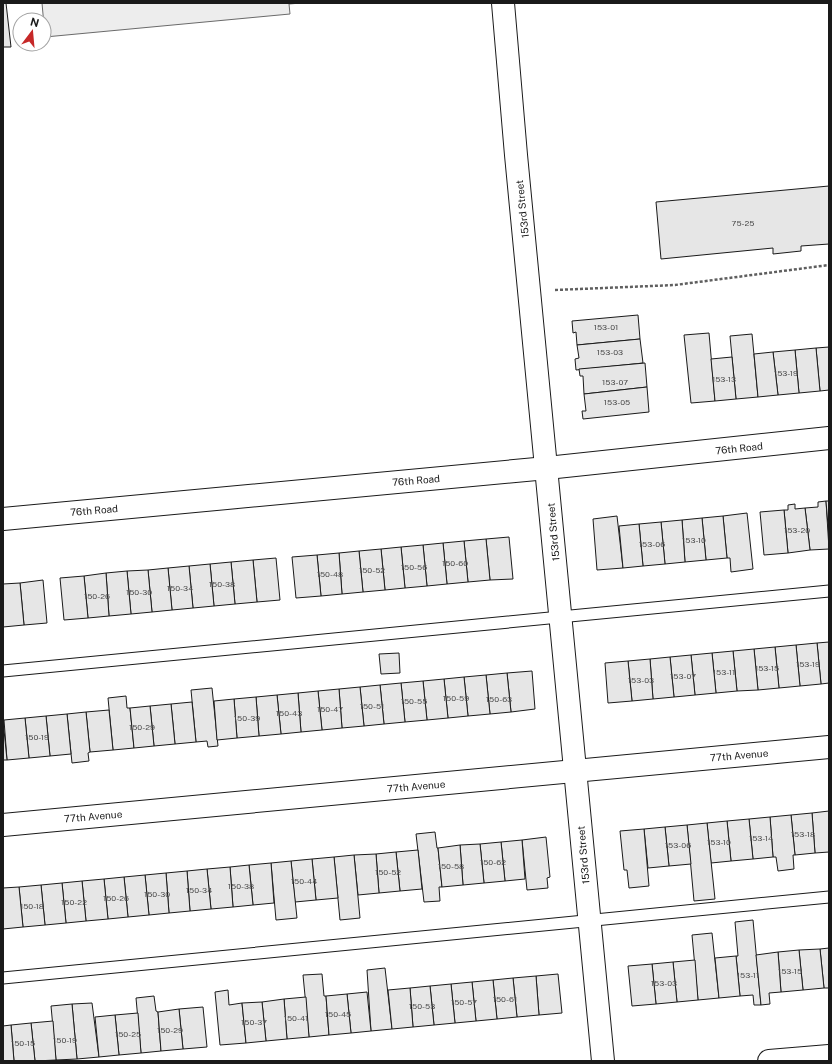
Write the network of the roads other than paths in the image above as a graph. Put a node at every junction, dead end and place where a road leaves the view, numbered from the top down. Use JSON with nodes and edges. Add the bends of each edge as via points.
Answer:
{"nodes":[{"id":1,"x":503,"y":3,"type":"edge"},
{"id":2,"x":829,"y":438,"type":"edge"},
{"id":3,"x":547,"y":468,"type":"junction"},
{"id":4,"x":3,"y":519,"type":"edge"},
{"id":5,"x":829,"y":591,"type":"edge"},
{"id":6,"x":561,"y":617,"type":"junction"},
{"id":7,"x":3,"y":671,"type":"edge"},
{"id":8,"x":829,"y":747,"type":"edge"},
{"id":9,"x":575,"y":770,"type":"junction"},
{"id":10,"x":3,"y":825,"type":"edge"},
{"id":11,"x":829,"y":897,"type":"edge"},
{"id":12,"x":589,"y":920,"type":"junction"},
{"id":13,"x":3,"y":978,"type":"edge"},
{"id":14,"x":829,"y":1056,"type":"edge"},
{"id":15,"x":603,"y":1061,"type":"edge"},
{"id":16,"x":769,"y":1061,"type":"edge"}],
"edges":[{"from":1,"to":3,"type":"street","name":"153rd Street"},
{"from":2,"to":3,"type":"street","name":"76th Road"},
{"from":3,"to":4,"type":"street","name":"76th Road"},
{"from":3,"to":6,"type":"street","name":"153rd Street"},
{"from":5,"to":6,"type":"lane"},
{"from":6,"to":7,"type":"lane"},
{"from":6,"to":9,"type":"street","name":"153rd Street"},
{"from":8,"to":9,"type":"street","name":"77th Avenue"},
{"from":9,"to":10,"type":"street","name":"77th Avenue"},
{"from":9,"to":12,"type":"street","name":"153rd Street"},
{"from":11,"to":12,"type":"lane"},
{"from":12,"to":13,"type":"lane"},
{"from":12,"to":15,"type":"street","name":"153rd Street"},
{"from":14,"to":16,"type":"street"}]}
